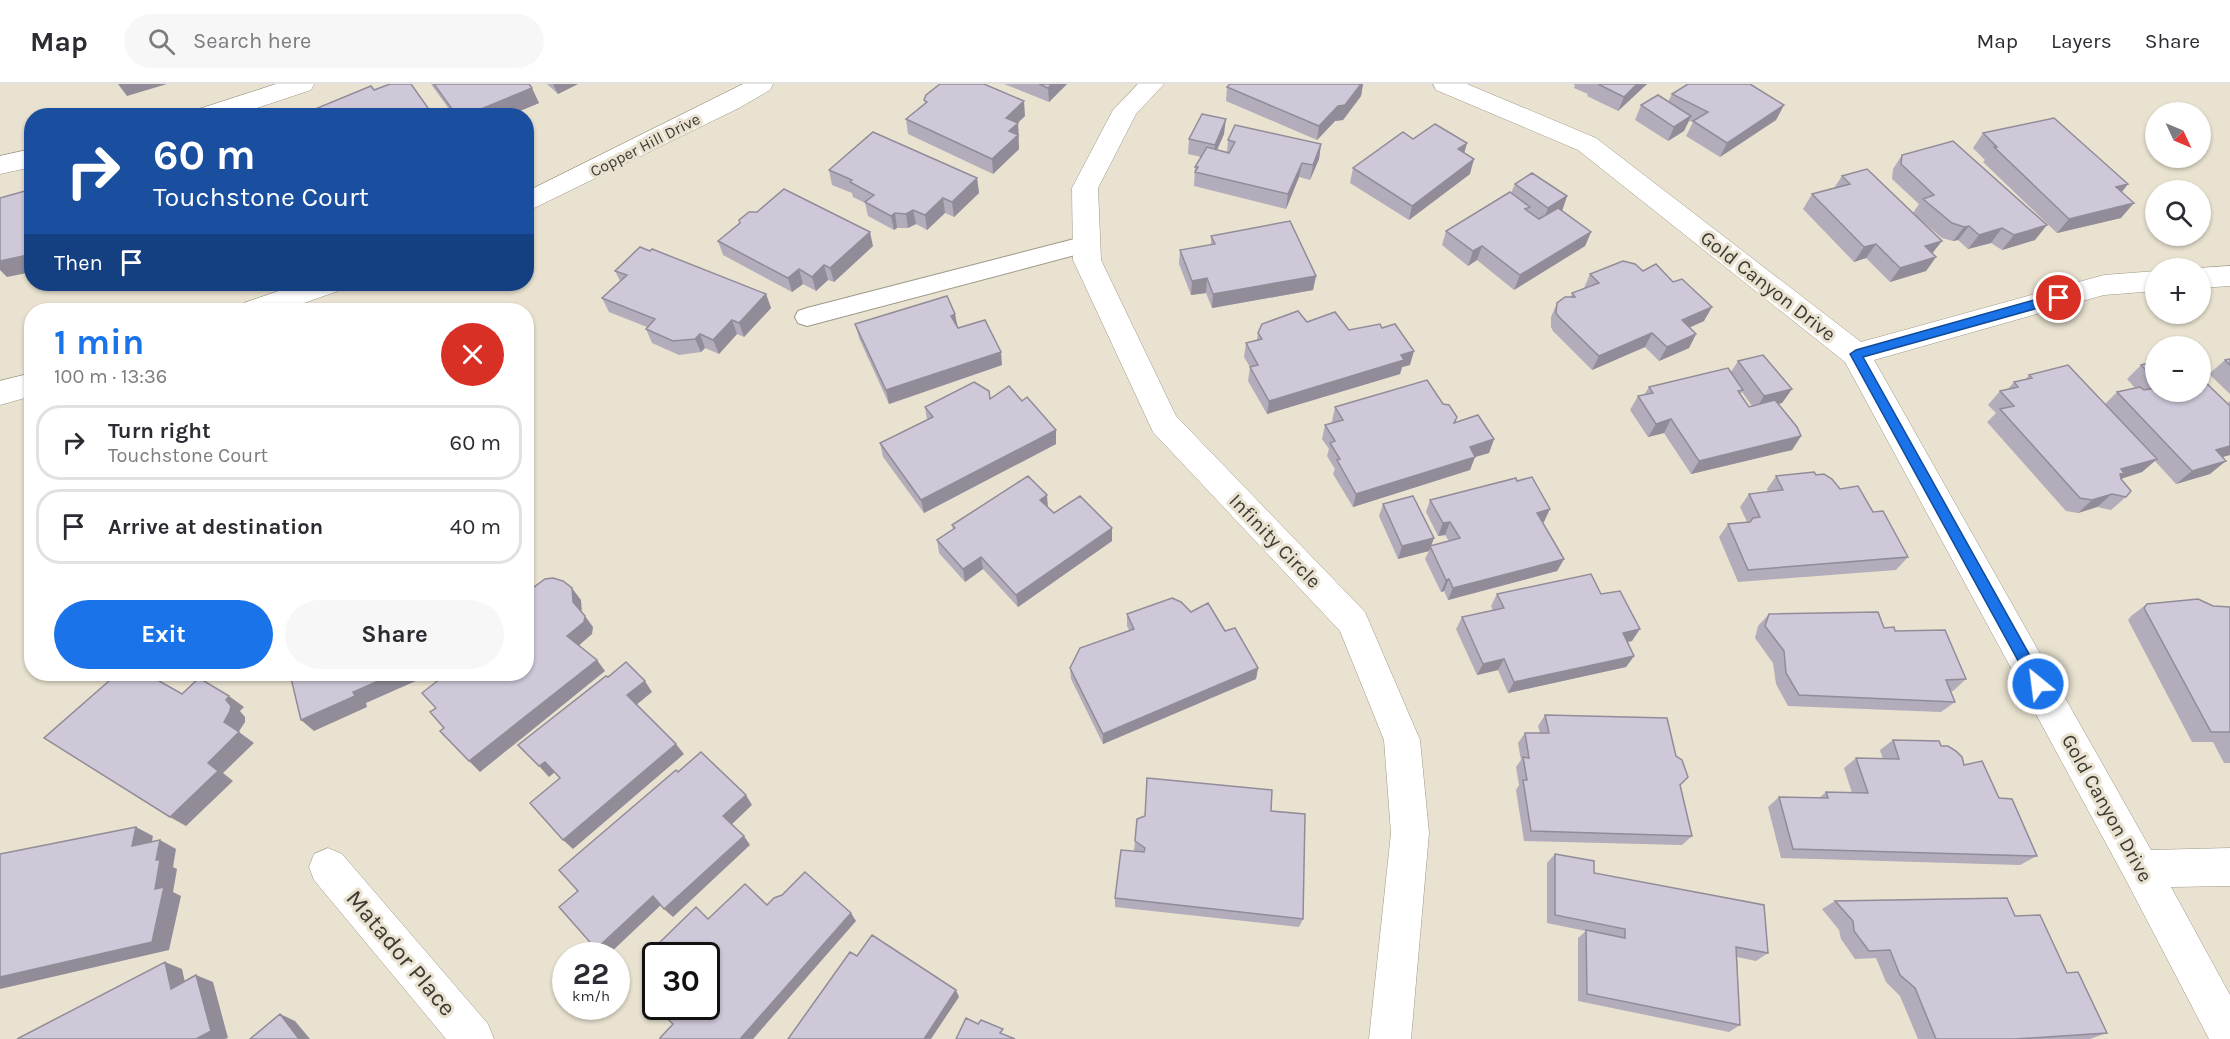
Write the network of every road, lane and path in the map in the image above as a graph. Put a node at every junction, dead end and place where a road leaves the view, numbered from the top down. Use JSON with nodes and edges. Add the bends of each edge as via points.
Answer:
{"nodes":[{"id":1,"x":302,"y":84,"type":"edge"},
{"id":2,"x":761,"y":84,"type":"edge"},
{"id":3,"x":1152,"y":84,"type":"edge"},
{"id":4,"x":1445,"y":84,"type":"edge"},
{"id":5,"x":229,"y":108,"type":"edge"},
{"id":6,"x":24,"y":160,"type":"edge"},
{"id":7,"x":0,"y":165,"type":"edge"},
{"id":8,"x":534,"y":199,"type":"edge"},
{"id":9,"x":1086,"y":244,"type":"junction"},
{"id":10,"x":2230,"y":276,"type":"edge"},
{"id":11,"x":2211,"y":277,"type":"edge"},
{"id":12,"x":2145,"y":283,"type":"edge"},
{"id":13,"x":308,"y":291,"type":"edge"},
{"id":14,"x":274,"y":303,"type":"edge"},
{"id":15,"x":807,"y":317,"type":"dead end"},
{"id":16,"x":1856,"y":354,"type":"junction"},
{"id":17,"x":24,"y":386,"type":"edge"},
{"id":18,"x":0,"y":393,"type":"edge"},
{"id":19,"x":328,"y":867,"type":"dead end"},
{"id":20,"x":2230,"y":867,"type":"edge"},
{"id":21,"x":2141,"y":869,"type":"junction"},
{"id":22,"x":2230,"y":1036,"type":"edge"},
{"id":23,"x":474,"y":1039,"type":"edge"},
{"id":24,"x":1390,"y":1039,"type":"edge"}],
"edges":[{"from":1,"to":5,"type":"street"},
{"from":2,"to":8,"type":"street","name":"Copper Hill Drive"},
{"from":3,"to":9,"type":"street","name":"Infinity Circle","via":[[1126,110],[1085,188]]},
{"from":4,"to":16,"type":"street","name":"Gold Canyon Drive","via":[[1587,144]]},
{"from":6,"to":7,"type":"street"},
{"from":9,"to":15,"type":"lane"},
{"from":9,"to":24,"type":"street","name":"Infinity Circle","via":[[1087,260],[1164,424],[1353,622],[1402,740],[1410,833]]},
{"from":10,"to":11,"type":"street"},
{"from":12,"to":16,"type":"street","via":[[2104,285]]},
{"from":13,"to":14,"type":"street"},
{"from":16,"to":21,"type":"street","name":"Gold Canyon Drive"},
{"from":17,"to":18,"type":"street"},
{"from":19,"to":23,"type":"street","name":"Matador Place"},
{"from":20,"to":21,"type":"street"},
{"from":21,"to":22,"type":"street","name":"Gold Canyon Drive"}]}
